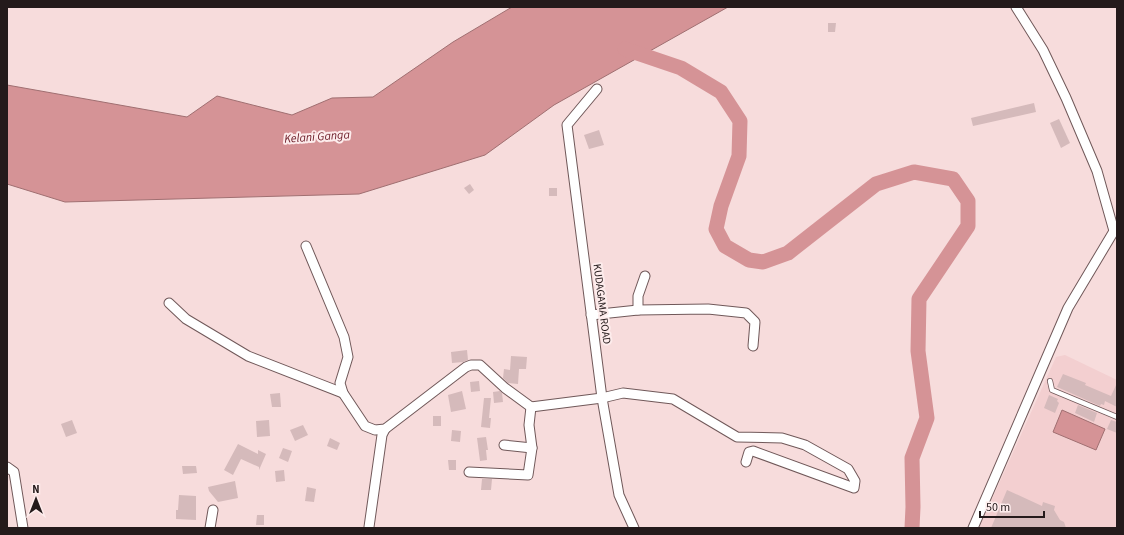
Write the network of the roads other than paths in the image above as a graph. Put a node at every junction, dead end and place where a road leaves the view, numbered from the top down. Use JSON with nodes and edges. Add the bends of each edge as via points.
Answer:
{"nodes":[{"id":1,"x":1016,"y":7,"type":"edge"},
{"id":2,"x":597,"y":89,"type":"dead end"},
{"id":3,"x":1116,"y":230,"type":"edge"},
{"id":4,"x":306,"y":246,"type":"dead end"},
{"id":5,"x":645,"y":276,"type":"dead end"},
{"id":6,"x":169,"y":302,"type":"dead end"},
{"id":7,"x":638,"y":310,"type":"junction"},
{"id":8,"x":591,"y":315,"type":"junction"},
{"id":9,"x":753,"y":346,"type":"dead end"},
{"id":10,"x":1050,"y":381,"type":"dead end"},
{"id":11,"x":343,"y":393,"type":"junction"},
{"id":12,"x":602,"y":398,"type":"junction"},
{"id":13,"x":531,"y":407,"type":"junction"},
{"id":14,"x":1117,"y":417,"type":"edge"},
{"id":15,"x":385,"y":429,"type":"junction"},
{"id":16,"x":504,"y":445,"type":"dead end"},
{"id":17,"x":532,"y":448,"type":"junction"},
{"id":18,"x":746,"y":462,"type":"dead end"},
{"id":19,"x":7,"y":467,"type":"edge"},
{"id":20,"x":469,"y":472,"type":"dead end"},
{"id":21,"x":213,"y":510,"type":"dead end"},
{"id":22,"x":369,"y":527,"type":"edge"},
{"id":23,"x":22,"y":528,"type":"edge"},
{"id":24,"x":210,"y":528,"type":"edge"},
{"id":25,"x":634,"y":528,"type":"edge"},
{"id":26,"x":973,"y":528,"type":"edge"}],
"edges":[{"from":1,"to":3,"type":"street","via":[[1044,50],[1066,98],[1097,171]]},
{"from":2,"to":8,"type":"street","name":"KUDAGAMA ROAD","via":[[567,125]]},
{"from":3,"to":26,"type":"street","via":[[1068,308]]},
{"from":4,"to":11,"type":"street","via":[[344,337],[348,357],[340,383]]},
{"from":5,"to":7,"type":"street","via":[[638,296]]},
{"from":6,"to":11,"type":"street","via":[[186,318],[248,356]]},
{"from":7,"to":8,"type":"street"},
{"from":7,"to":9,"type":"street","via":[[708,309],[746,313],[755,322]]},
{"from":8,"to":12,"type":"street","name":"KUDAGAMA ROAD"},
{"from":10,"to":14,"type":"lane","via":[[1052,390]]},
{"from":11,"to":15,"type":"street","via":[[365,426],[375,430]]},
{"from":12,"to":13,"type":"street"},
{"from":12,"to":18,"type":"street","via":[[622,393],[673,399],[737,437],[782,438],[805,445],[848,469],[855,481],[854,488],[753,451],[749,452]]},
{"from":12,"to":25,"type":"street","name":"KUDAGAMA ROAD","via":[[619,495]]},
{"from":13,"to":15,"type":"street","via":[[480,365],[471,365]]},
{"from":13,"to":17,"type":"street","via":[[529,425]]},
{"from":15,"to":22,"type":"street"},
{"from":16,"to":17,"type":"street"},
{"from":17,"to":20,"type":"street","via":[[528,475]]},
{"from":19,"to":23,"type":"street","via":[[14,472]]},
{"from":21,"to":24,"type":"street"}]}
